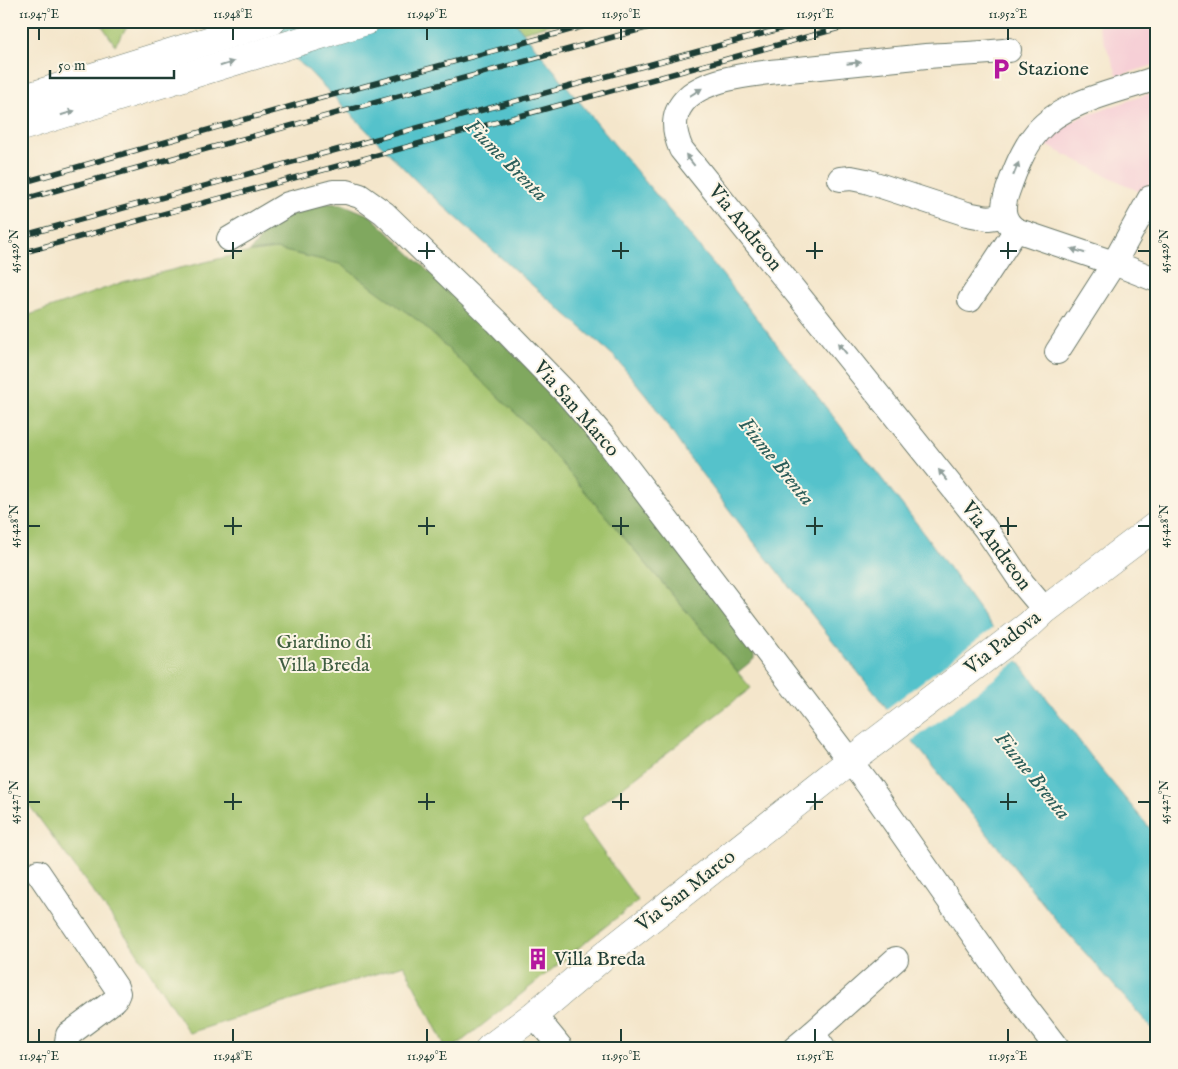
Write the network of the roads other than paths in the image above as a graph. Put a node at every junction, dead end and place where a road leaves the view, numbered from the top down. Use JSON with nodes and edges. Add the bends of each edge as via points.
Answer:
{"nodes":[{"id":1,"x":272,"y":21,"type":"edge"},
{"id":2,"x":366,"y":21,"type":"edge"},
{"id":3,"x":1009,"y":50,"type":"dead end"},
{"id":4,"x":1157,"y":78,"type":"edge"},
{"id":5,"x":21,"y":99,"type":"edge"},
{"id":6,"x":21,"y":127,"type":"edge"},
{"id":7,"x":840,"y":179,"type":"dead end"},
{"id":8,"x":1150,"y":198,"type":"dead end"},
{"id":9,"x":1010,"y":223,"type":"junction"},
{"id":10,"x":229,"y":239,"type":"dead end"},
{"id":11,"x":1114,"y":263,"type":"junction"},
{"id":12,"x":1157,"y":280,"type":"edge"},
{"id":13,"x":970,"y":300,"type":"dead end"},
{"id":14,"x":1057,"y":352,"type":"dead end"},
{"id":15,"x":1157,"y":525,"type":"edge"},
{"id":16,"x":1036,"y":611,"type":"junction"},
{"id":17,"x":860,"y":754,"type":"junction"},
{"id":18,"x":42,"y":873,"type":"dead end"},
{"id":19,"x":896,"y":959,"type":"dead end"},
{"id":20,"x":534,"y":1015,"type":"junction"},
{"id":21,"x":818,"y":1040,"type":"edge"},
{"id":22,"x":499,"y":1046,"type":"edge"},
{"id":23,"x":66,"y":1048,"type":"edge"},
{"id":24,"x":560,"y":1048,"type":"edge"},
{"id":25,"x":795,"y":1048,"type":"edge"},
{"id":26,"x":1057,"y":1048,"type":"edge"}],
"edges":[{"from":1,"to":5,"type":"main road"},
{"from":6,"to":2,"type":"main road","one_way":true},
{"from":16,"to":3,"type":"street","name":"Via Andreon","one_way":true,"via":[[1023,584],[985,528],[681,149],[674,133],[674,122],[688,97],[702,88],[730,79],[883,60]]},
{"from":9,"to":4,"type":"street","one_way":true,"via":[[1003,204],[1022,154],[1037,132],[1071,106]]},
{"from":7,"to":9,"type":"street","via":[[866,181],[967,214]]},
{"from":8,"to":11,"type":"street"},
{"from":11,"to":9,"type":"street","one_way":true},
{"from":9,"to":13,"type":"street"},
{"from":10,"to":17,"type":"street","name":"Via San Marco","via":[[288,204],[333,192],[360,196],[384,213],[568,395]]},
{"from":11,"to":12,"type":"street"},
{"from":11,"to":14,"type":"street"},
{"from":15,"to":16,"type":"main road","name":"Via Padova"},
{"from":16,"to":17,"type":"main road","name":"Via Padova"},
{"from":17,"to":20,"type":"main road","name":"Via San Marco","via":[[606,954]]},
{"from":17,"to":26,"type":"street","name":"Via San Marco","via":[[1007,983]]},
{"from":18,"to":23,"type":"street","via":[[118,993],[115,1000],[68,1035]]},
{"from":19,"to":21,"type":"street"},
{"from":20,"to":22,"type":"main road","name":"Via San Marco"},
{"from":20,"to":24,"type":"street"},
{"from":21,"to":25,"type":"street"}]}
